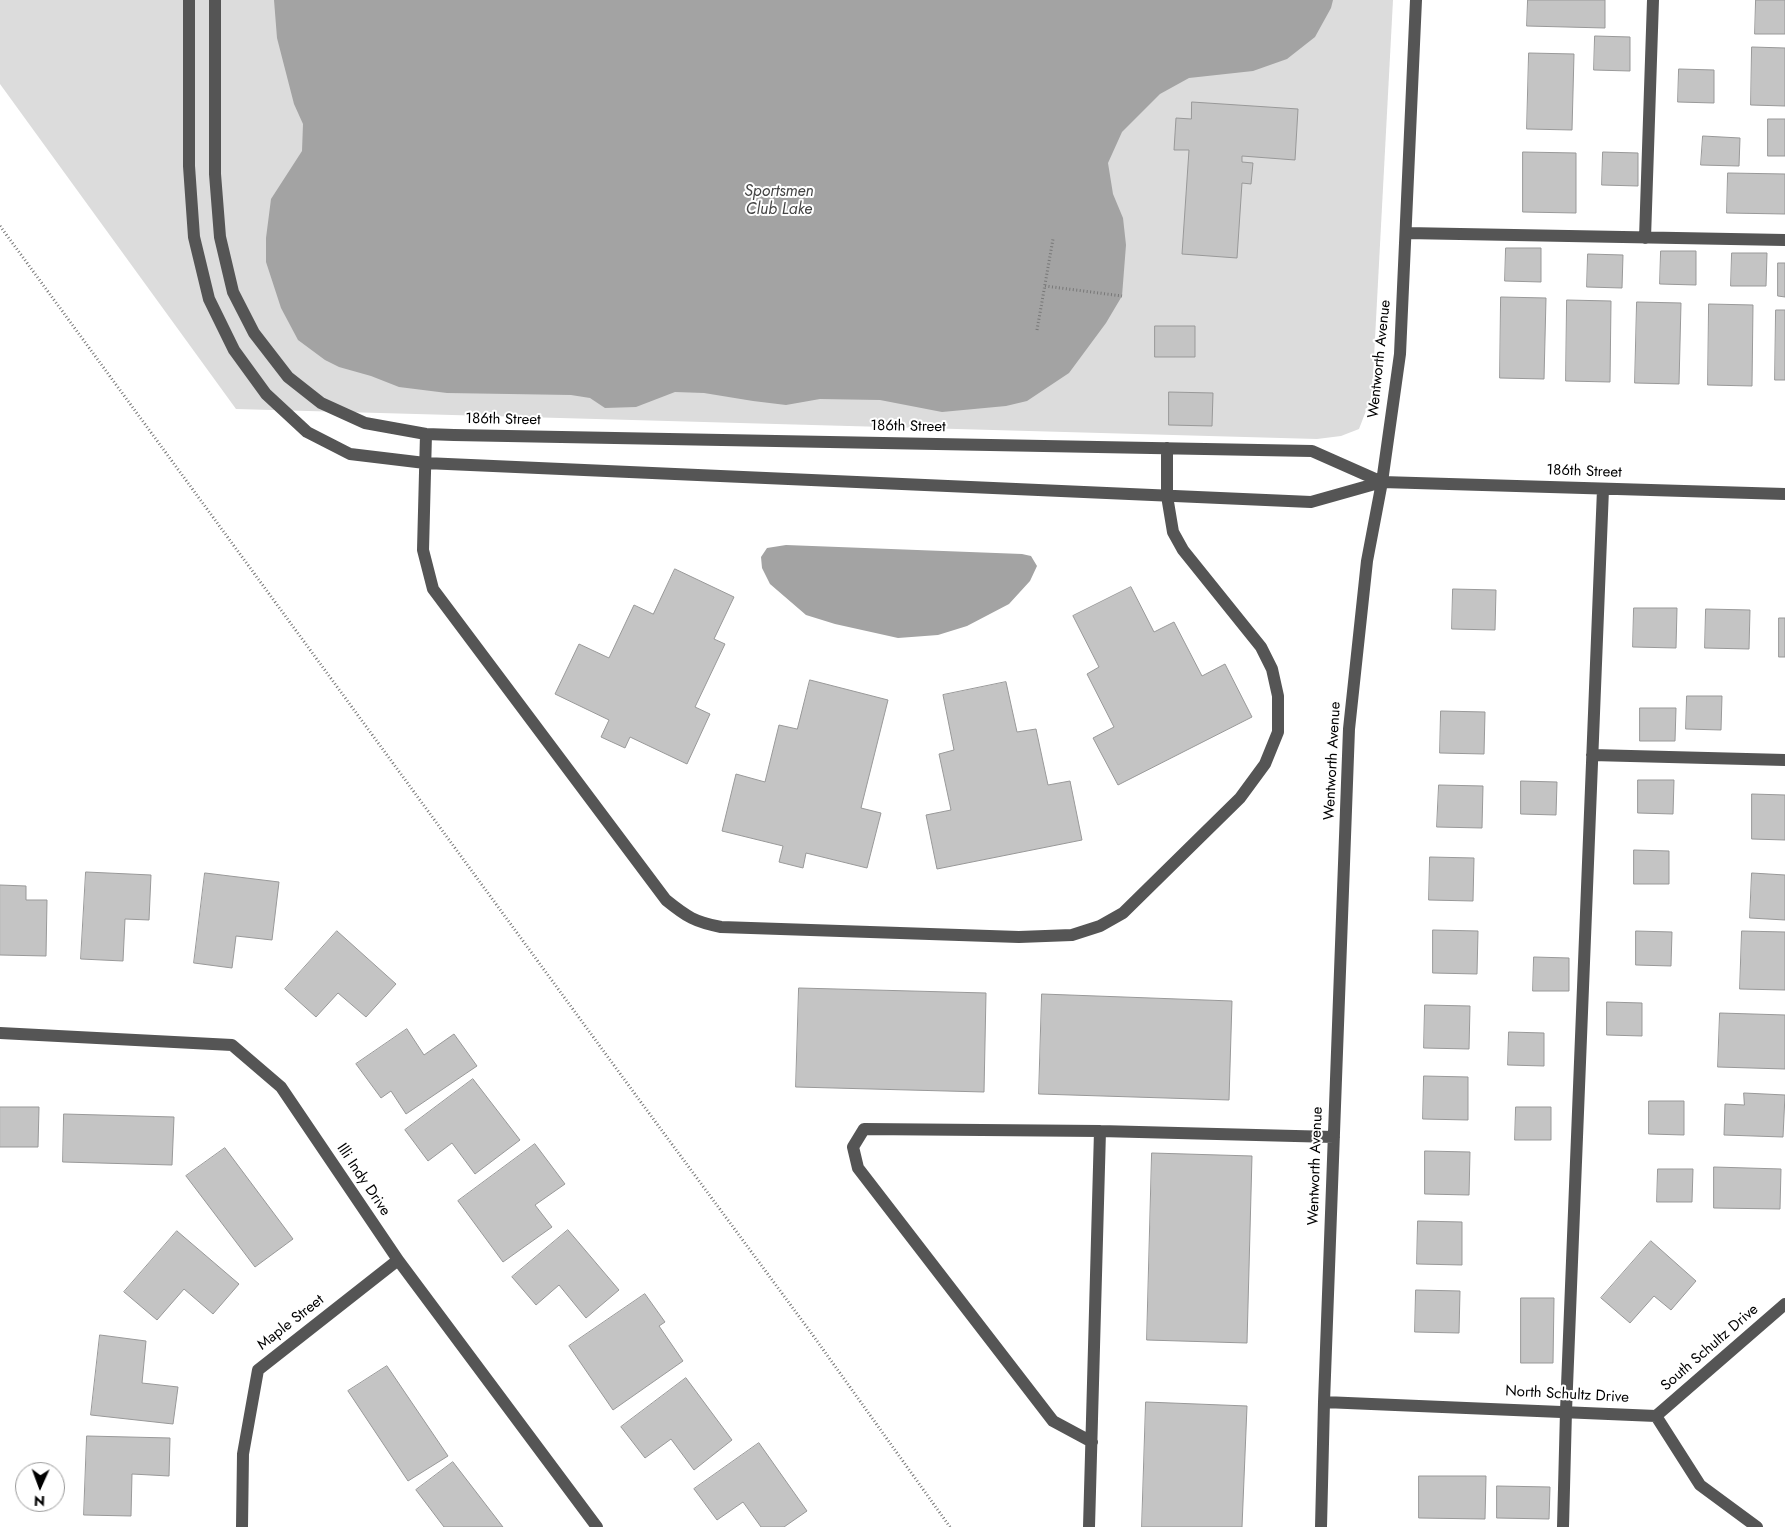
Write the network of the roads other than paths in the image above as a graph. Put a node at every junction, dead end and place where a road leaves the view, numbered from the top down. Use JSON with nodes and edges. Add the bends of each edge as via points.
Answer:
{"nodes":[{"id":1,"x":189,"y":0,"type":"edge"},
{"id":2,"x":215,"y":0,"type":"edge"},
{"id":3,"x":1416,"y":0,"type":"edge"},
{"id":4,"x":1652,"y":0,"type":"edge"},
{"id":5,"x":1406,"y":233,"type":"junction"},
{"id":6,"x":1645,"y":238,"type":"junction"},
{"id":7,"x":1785,"y":240,"type":"edge"},
{"id":8,"x":426,"y":434,"type":"junction"},
{"id":9,"x":1166,"y":448,"type":"junction"},
{"id":10,"x":425,"y":463,"type":"junction"},
{"id":11,"x":1382,"y":482,"type":"junction"},
{"id":12,"x":1603,"y":489,"type":"junction"},
{"id":13,"x":1785,"y":494,"type":"edge"},
{"id":14,"x":1167,"y":496,"type":"junction"},
{"id":15,"x":1592,"y":754,"type":"junction"},
{"id":16,"x":1785,"y":760,"type":"edge"},
{"id":17,"x":0,"y":1033,"type":"edge"},
{"id":18,"x":1100,"y":1130,"type":"junction"},
{"id":19,"x":1334,"y":1136,"type":"junction"},
{"id":20,"x":398,"y":1260,"type":"junction"},
{"id":21,"x":1785,"y":1304,"type":"edge"},
{"id":22,"x":1324,"y":1402,"type":"junction"},
{"id":23,"x":1566,"y":1411,"type":"junction"},
{"id":24,"x":1656,"y":1416,"type":"junction"},
{"id":25,"x":1092,"y":1442,"type":"junction"},
{"id":26,"x":242,"y":1527,"type":"edge"},
{"id":27,"x":597,"y":1527,"type":"edge"},
{"id":28,"x":1089,"y":1527,"type":"edge"},
{"id":29,"x":1321,"y":1527,"type":"edge"},
{"id":30,"x":1563,"y":1527,"type":"edge"},
{"id":31,"x":1757,"y":1527,"type":"edge"}],
"edges":[{"from":1,"to":10,"type":"street","name":"186th Street","via":[[189,166],[194,237],[209,299],[234,350],[266,394],[307,432],[350,454]]},
{"from":2,"to":8,"type":"street","name":"186th Street","via":[[214,174],[220,237],[233,292],[254,333],[276,362],[321,403],[366,424]]},
{"from":3,"to":5,"type":"street","name":"Wentworth Avenue"},
{"from":4,"to":6,"type":"street"},
{"from":5,"to":6,"type":"street"},
{"from":5,"to":11,"type":"street","name":"Wentworth Avenue","via":[[1400,354]]},
{"from":6,"to":7,"type":"street"},
{"from":8,"to":9,"type":"street","name":"186th Street"},
{"from":8,"to":10,"type":"street"},
{"from":9,"to":11,"type":"street","name":"186th Street","via":[[1312,451]]},
{"from":9,"to":14,"type":"street"},
{"from":10,"to":14,"type":"street","name":"186th Street"},
{"from":10,"to":14,"type":"street","via":[[424,550],[433,589],[666,900],[700,923],[731,927],[1009,937],[1072,934],[1100,926],[1123,913],[1240,798],[1265,764],[1278,732],[1278,696],[1272,669],[1261,647],[1183,550],[1173,532]]},
{"from":11,"to":12,"type":"street","name":"186th Street"},
{"from":11,"to":14,"type":"street","name":"186th Street","via":[[1311,502]]},
{"from":11,"to":19,"type":"street","name":"Wentworth Avenue","via":[[1367,561],[1349,729]]},
{"from":12,"to":13,"type":"street","name":"186th Street"},
{"from":12,"to":15,"type":"street"},
{"from":15,"to":16,"type":"street"},
{"from":15,"to":23,"type":"street"},
{"from":17,"to":20,"type":"street","name":"Illi Indy Drive","via":[[232,1045],[281,1087]]},
{"from":18,"to":19,"type":"street"},
{"from":18,"to":25,"type":"street"},
{"from":18,"to":25,"type":"street","via":[[864,1129],[853,1148],[858,1168],[1053,1421]]},
{"from":19,"to":22,"type":"street","name":"Wentworth Avenue"},
{"from":20,"to":26,"type":"street","name":"Maple Street","via":[[258,1370],[244,1454]]},
{"from":20,"to":27,"type":"street","name":"Illi Indy Drive"},
{"from":21,"to":24,"type":"street","name":"South Schultz Drive"},
{"from":22,"to":23,"type":"street","name":"North Schultz Drive"},
{"from":22,"to":29,"type":"street","name":"Wentworth Avenue"},
{"from":23,"to":24,"type":"street","name":"North Schultz Drive"},
{"from":23,"to":30,"type":"street"},
{"from":24,"to":31,"type":"street","via":[[1700,1485]]},
{"from":25,"to":28,"type":"street"}]}
